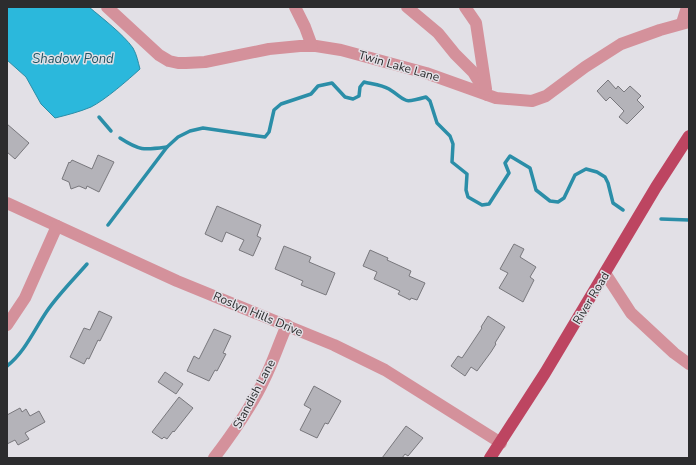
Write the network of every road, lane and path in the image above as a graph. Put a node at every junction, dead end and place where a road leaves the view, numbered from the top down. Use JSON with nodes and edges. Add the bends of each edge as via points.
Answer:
{"nodes":[{"id":1,"x":107,"y":7,"type":"edge"},
{"id":2,"x":295,"y":7,"type":"edge"},
{"id":3,"x":407,"y":7,"type":"edge"},
{"id":4,"x":465,"y":7,"type":"edge"},
{"id":5,"x":687,"y":7,"type":"edge"},
{"id":6,"x":686,"y":23,"type":"edge"},
{"id":7,"x":312,"y":46,"type":"junction"},
{"id":8,"x":487,"y":95,"type":"junction"},
{"id":9,"x":689,"y":136,"type":"edge"},
{"id":10,"x":7,"y":203,"type":"edge"},
{"id":11,"x":57,"y":226,"type":"junction"},
{"id":12,"x":605,"y":273,"type":"junction"},
{"id":13,"x":7,"y":325,"type":"edge"},
{"id":14,"x":287,"y":325,"type":"junction"},
{"id":15,"x":689,"y":364,"type":"edge"},
{"id":16,"x":501,"y":443,"type":"junction"},
{"id":17,"x":214,"y":458,"type":"edge"},
{"id":18,"x":490,"y":458,"type":"edge"}],
"edges":[{"from":1,"to":7,"type":"street","name":"Twin Lake Lane","via":[[159,55],[178,63],[205,62],[269,49]]},
{"from":2,"to":7,"type":"street"},
{"from":3,"to":8,"type":"street","via":[[438,33],[473,72]]},
{"from":4,"to":8,"type":"street","via":[[476,24]]},
{"from":5,"to":6,"type":"street"},
{"from":6,"to":8,"type":"street","name":"Twin Lake Lane","via":[[621,44],[538,99],[507,100]]},
{"from":7,"to":8,"type":"street","name":"Twin Lake Lane","via":[[374,58]]},
{"from":9,"to":12,"type":"main road","name":"River Road"},
{"from":10,"to":11,"type":"street","name":"Roslyn Hills Drive"},
{"from":11,"to":13,"type":"street","via":[[25,298]]},
{"from":11,"to":14,"type":"street","name":"Roslyn Hills Drive","via":[[177,281]]},
{"from":12,"to":15,"type":"street","via":[[631,313]]},
{"from":12,"to":16,"type":"main road","name":"River Road"},
{"from":14,"to":16,"type":"street","name":"Roslyn Hills Drive","via":[[385,370]]},
{"from":14,"to":17,"type":"street","name":"Standish Lane","via":[[265,380],[234,432]]},
{"from":16,"to":18,"type":"main road","name":"River Road"}]}
